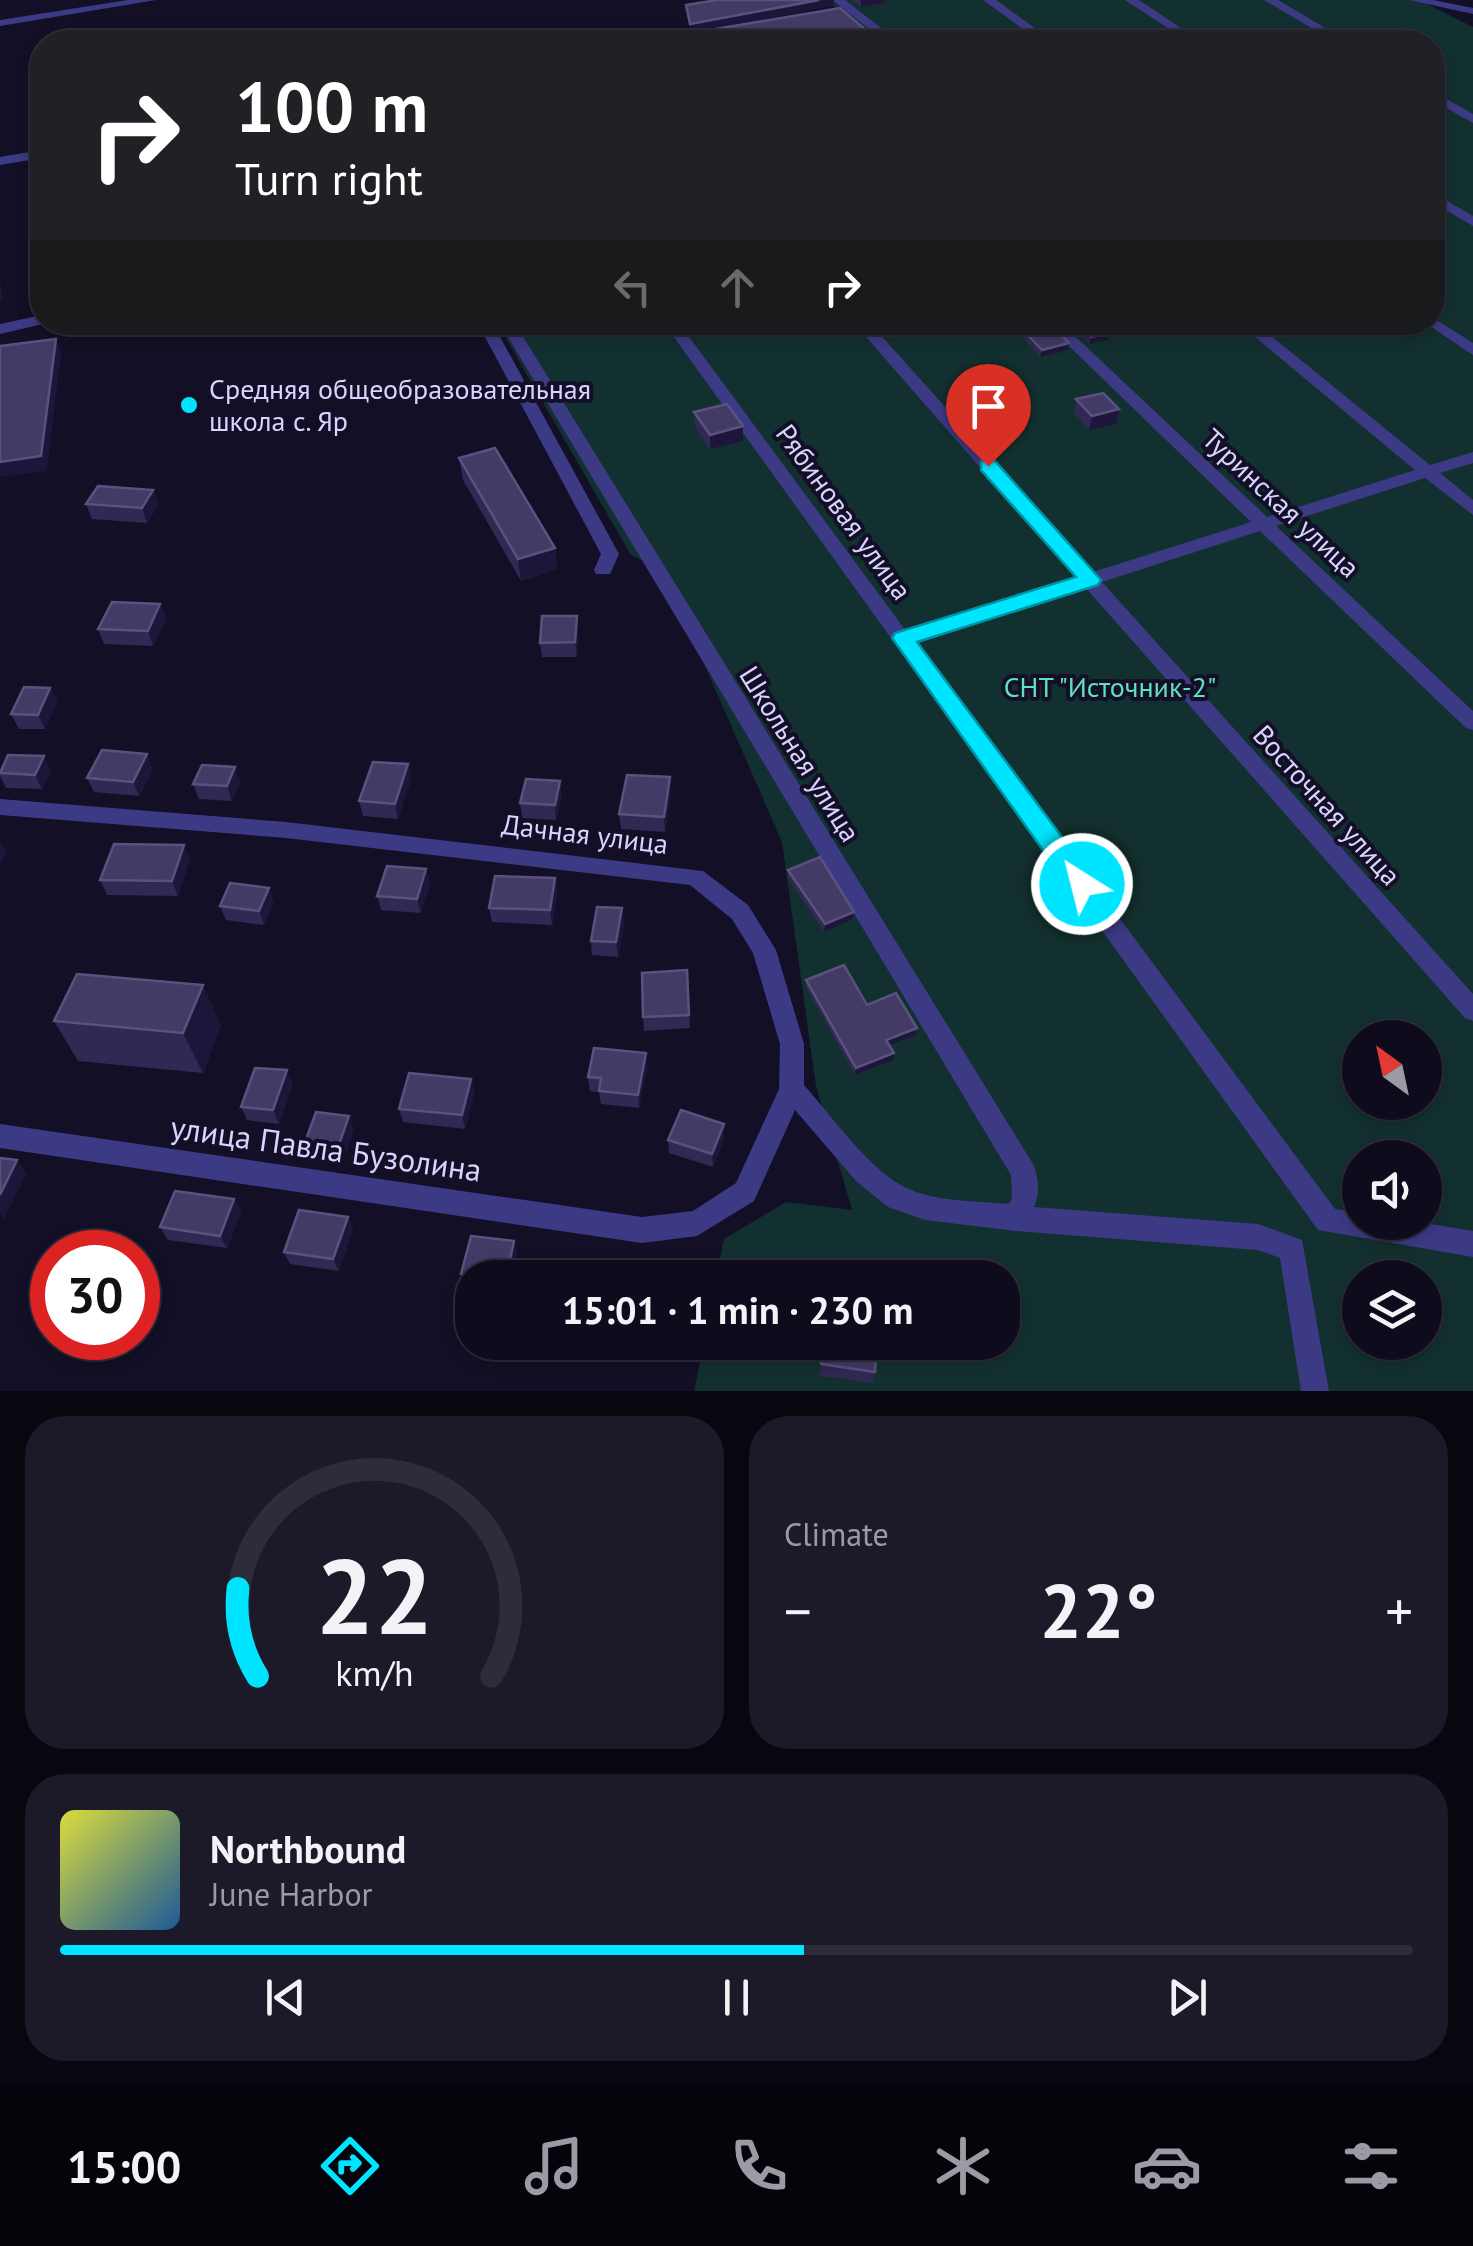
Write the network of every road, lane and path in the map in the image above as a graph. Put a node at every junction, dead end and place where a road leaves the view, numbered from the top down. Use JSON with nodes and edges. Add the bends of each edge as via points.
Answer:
{"nodes":[{"id":1,"x":150,"y":0,"type":"edge"},
{"id":2,"x":838,"y":0,"type":"edge"},
{"id":3,"x":989,"y":0,"type":"edge"},
{"id":4,"x":1131,"y":0,"type":"edge"},
{"id":5,"x":1270,"y":0,"type":"edge"},
{"id":6,"x":1415,"y":0,"type":"edge"},
{"id":7,"x":850,"y":10,"type":"junction"},
{"id":8,"x":1473,"y":11,"type":"edge"},
{"id":9,"x":830,"y":14,"type":"edge"},
{"id":10,"x":0,"y":23,"type":"edge"},
{"id":11,"x":877,"y":30,"type":"edge"},
{"id":12,"x":1031,"y":30,"type":"edge"},
{"id":13,"x":1177,"y":30,"type":"edge"},
{"id":14,"x":1322,"y":30,"type":"edge"},
{"id":15,"x":1445,"y":103,"type":"edge"},
{"id":16,"x":1473,"y":119,"type":"edge"},
{"id":17,"x":30,"y":156,"type":"edge"},
{"id":18,"x":0,"y":161,"type":"edge"},
{"id":19,"x":1445,"y":204,"type":"edge"},
{"id":20,"x":1473,"y":222,"type":"edge"},
{"id":21,"x":30,"y":323,"type":"edge"},
{"id":22,"x":0,"y":329,"type":"edge"},
{"id":23,"x":1445,"y":330,"type":"edge"},
{"id":24,"x":491,"y":335,"type":"edge"},
{"id":25,"x":514,"y":335,"type":"edge"},
{"id":26,"x":680,"y":335,"type":"edge"},
{"id":27,"x":872,"y":335,"type":"edge"},
{"id":28,"x":1065,"y":335,"type":"edge"},
{"id":29,"x":1260,"y":335,"type":"edge"},
{"id":30,"x":1473,"y":350,"type":"edge"},
{"id":31,"x":1473,"y":457,"type":"edge"},
{"id":32,"x":1426,"y":472,"type":"junction"},
{"id":33,"x":1473,"y":509,"type":"edge"},
{"id":34,"x":1262,"y":524,"type":"junction"},
{"id":35,"x":603,"y":570,"type":"dead end"},
{"id":36,"x":1090,"y":580,"type":"junction"},
{"id":37,"x":903,"y":638,"type":"junction"},
{"id":38,"x":1473,"y":722,"type":"edge"},
{"id":39,"x":0,"y":807,"type":"edge"},
{"id":40,"x":1473,"y":1011,"type":"edge"},
{"id":41,"x":792,"y":1089,"type":"junction"},
{"id":42,"x":0,"y":1136,"type":"edge"},
{"id":43,"x":1016,"y":1218,"type":"junction"},
{"id":44,"x":642,"y":1230,"type":"joint"},
{"id":45,"x":1473,"y":1244,"type":"edge"},
{"id":46,"x":1315,"y":1391,"type":"edge"}],
"edges":[{"from":1,"to":10,"type":"street"},
{"from":2,"to":7,"type":"street"},
{"from":3,"to":12,"type":"street"},
{"from":4,"to":13,"type":"street"},
{"from":5,"to":14,"type":"street"},
{"from":6,"to":8,"type":"street"},
{"from":7,"to":9,"type":"street"},
{"from":7,"to":11,"type":"street"},
{"from":15,"to":16,"type":"street"},
{"from":17,"to":18,"type":"street"},
{"from":19,"to":20,"type":"street"},
{"from":21,"to":22,"type":"street"},
{"from":23,"to":30,"type":"street"},
{"from":24,"to":35,"type":"street","via":[[610,554]]},
{"from":25,"to":43,"type":"street","name":"Школьная улица","via":[[1024,1173],[1026,1198]]},
{"from":26,"to":37,"type":"street","name":"Рябиновая улица"},
{"from":27,"to":36,"type":"street","name":"Восточная улица"},
{"from":28,"to":34,"type":"street","name":"Туринская улица"},
{"from":29,"to":32,"type":"street"},
{"from":31,"to":32,"type":"street"},
{"from":32,"to":33,"type":"street"},
{"from":32,"to":34,"type":"street"},
{"from":34,"to":36,"type":"street"},
{"from":34,"to":38,"type":"street","name":"Туринская улица"},
{"from":36,"to":37,"type":"street"},
{"from":36,"to":40,"type":"street","name":"Восточная улица"},
{"from":37,"to":45,"type":"street","name":"Рябиновая улица","via":[[1327,1220]]},
{"from":39,"to":41,"type":"street","name":"Дачная улица","via":[[286,830],[695,877],[740,912],[764,950],[792,1044]]},
{"from":41,"to":43,"type":"street","via":[[865,1172],[898,1198]]},
{"from":41,"to":44,"type":"street","name":"Дачная улица","via":[[745,1192],[697,1222]]},
{"from":42,"to":44,"type":"street","name":"улица Павла Бузолина"},
{"from":43,"to":46,"type":"street","via":[[1258,1236],[1292,1249]]}]}
